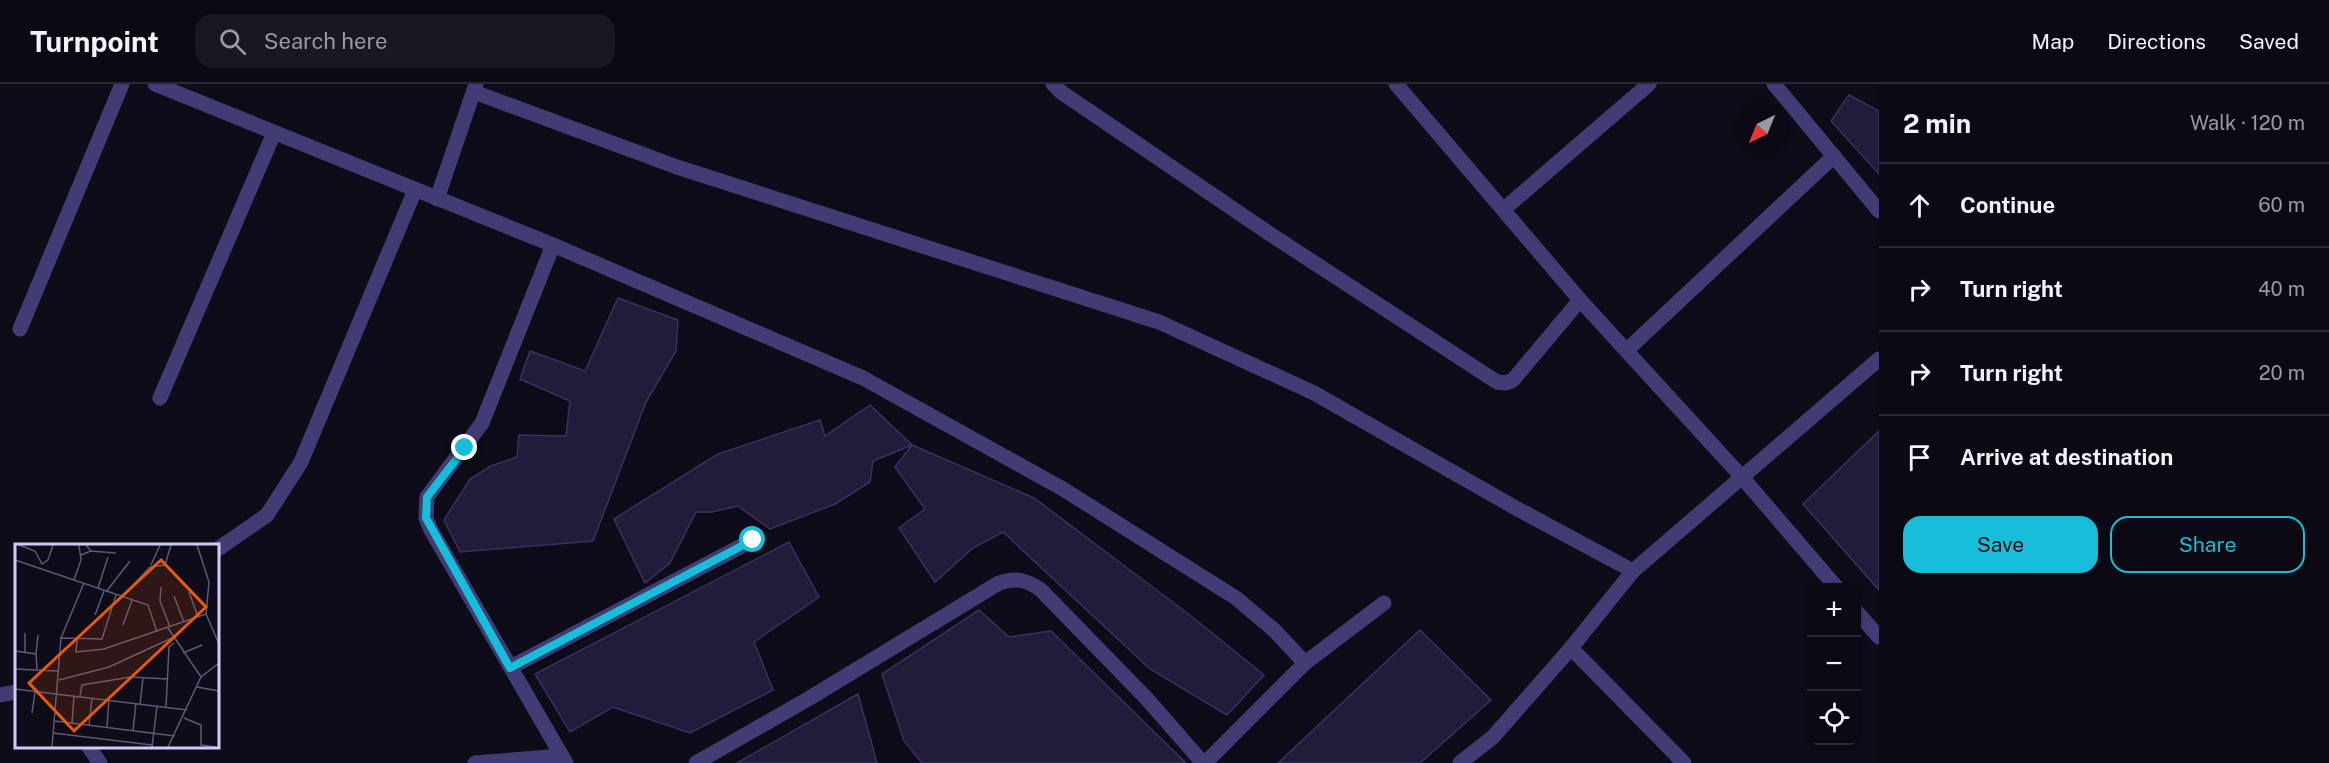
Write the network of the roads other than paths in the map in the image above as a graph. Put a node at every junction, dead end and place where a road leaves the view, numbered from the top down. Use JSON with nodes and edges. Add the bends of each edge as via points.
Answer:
{"nodes":[{"id":1,"x":122,"y":84,"type":"edge"},
{"id":2,"x":155,"y":84,"type":"edge"},
{"id":3,"x":1053,"y":84,"type":"edge"},
{"id":4,"x":1396,"y":84,"type":"edge"},
{"id":5,"x":1648,"y":84,"type":"edge"},
{"id":6,"x":1774,"y":84,"type":"edge"},
{"id":7,"x":475,"y":88,"type":"edge"},
{"id":8,"x":274,"y":133,"type":"junction"},
{"id":9,"x":1834,"y":156,"type":"junction"},
{"id":10,"x":415,"y":190,"type":"junction"},
{"id":11,"x":437,"y":199,"type":"junction"},
{"id":12,"x":1504,"y":209,"type":"junction"},
{"id":13,"x":1879,"y":211,"type":"edge"},
{"id":14,"x":553,"y":245,"type":"junction"},
{"id":15,"x":1580,"y":300,"type":"junction"},
{"id":16,"x":20,"y":329,"type":"dead end"},
{"id":17,"x":1627,"y":350,"type":"junction"},
{"id":18,"x":1879,"y":359,"type":"edge"},
{"id":19,"x":160,"y":398,"type":"dead end"},
{"id":20,"x":1741,"y":476,"type":"junction"},
{"id":21,"x":753,"y":540,"type":"dead end"},
{"id":22,"x":219,"y":548,"type":"edge"},
{"id":23,"x":1633,"y":571,"type":"junction"},
{"id":24,"x":1833,"y":583,"type":"edge"},
{"id":25,"x":1384,"y":603,"type":"dead end"},
{"id":26,"x":1861,"y":616,"type":"edge"},
{"id":27,"x":1879,"y":638,"type":"edge"},
{"id":28,"x":1571,"y":648,"type":"junction"},
{"id":29,"x":1305,"y":663,"type":"junction"},
{"id":30,"x":510,"y":668,"type":"junction"},
{"id":31,"x":15,"y":692,"type":"edge"},
{"id":32,"x":0,"y":695,"type":"edge"},
{"id":33,"x":89,"y":748,"type":"edge"},
{"id":34,"x":564,"y":759,"type":"edge"},
{"id":35,"x":100,"y":763,"type":"edge"},
{"id":36,"x":475,"y":763,"type":"edge"},
{"id":37,"x":696,"y":763,"type":"edge"},
{"id":38,"x":1204,"y":763,"type":"edge"},
{"id":39,"x":1460,"y":763,"type":"edge"},
{"id":40,"x":1684,"y":763,"type":"edge"}],
"edges":[{"from":1,"to":16,"type":"street"},
{"from":2,"to":8,"type":"street"},
{"from":3,"to":15,"type":"street","via":[[1270,234],[1497,382],[1514,380]]},
{"from":4,"to":12,"type":"street"},
{"from":5,"to":12,"type":"street"},
{"from":6,"to":9,"type":"street"},
{"from":7,"to":11,"type":"street"},
{"from":7,"to":23,"type":"street","via":[[677,166],[1159,322],[1314,393]]},
{"from":8,"to":10,"type":"street"},
{"from":8,"to":19,"type":"street"},
{"from":9,"to":13,"type":"street"},
{"from":9,"to":17,"type":"street"},
{"from":10,"to":11,"type":"street"},
{"from":10,"to":22,"type":"street","via":[[301,462],[267,514]]},
{"from":11,"to":14,"type":"street"},
{"from":12,"to":15,"type":"street"},
{"from":14,"to":29,"type":"street","via":[[863,378],[1064,489],[1236,598]]},
{"from":14,"to":30,"type":"street","via":[[482,423],[434,486],[425,506],[431,530]]},
{"from":15,"to":17,"type":"street"},
{"from":17,"to":20,"type":"street"},
{"from":18,"to":20,"type":"street"},
{"from":20,"to":23,"type":"street"},
{"from":20,"to":24,"type":"street"},
{"from":21,"to":30,"type":"street"},
{"from":23,"to":28,"type":"street"},
{"from":25,"to":29,"type":"street"},
{"from":26,"to":27,"type":"street"},
{"from":28,"to":39,"type":"street","via":[[1493,737]]},
{"from":28,"to":40,"type":"street"},
{"from":29,"to":38,"type":"street"},
{"from":30,"to":34,"type":"street"},
{"from":31,"to":32,"type":"street"},
{"from":33,"to":35,"type":"street"},
{"from":34,"to":36,"type":"street"},
{"from":37,"to":38,"type":"street","via":[[1010,579],[1029,582],[1041,590]]}]}
